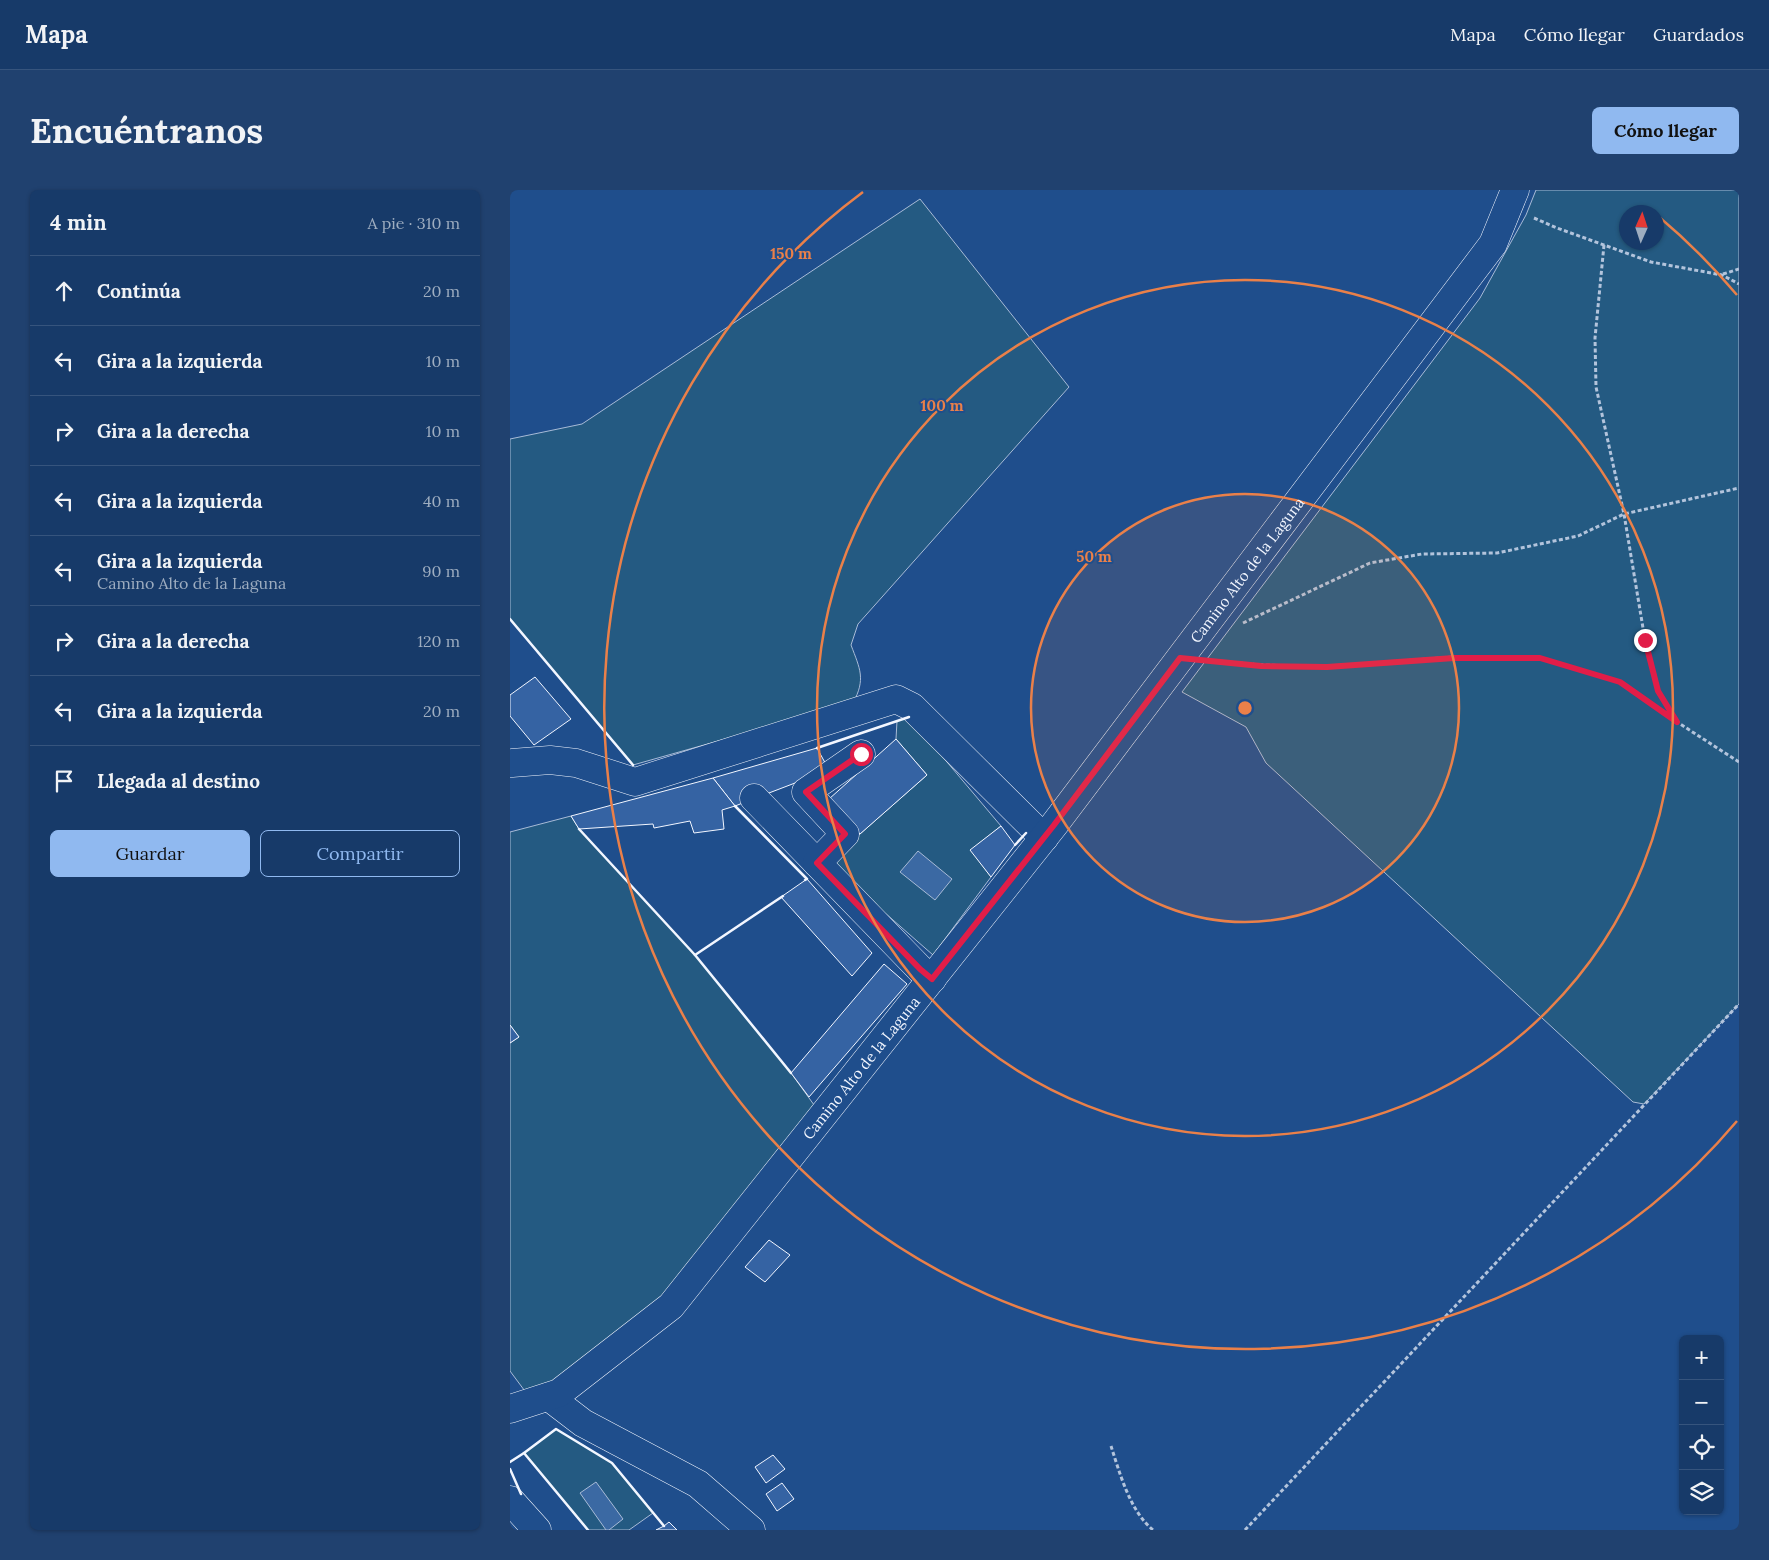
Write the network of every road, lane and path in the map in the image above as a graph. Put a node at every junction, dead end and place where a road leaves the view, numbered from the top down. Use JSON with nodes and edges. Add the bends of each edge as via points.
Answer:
{"nodes":[{"id":1,"x":1512,"y":198,"type":"edge"},
{"id":2,"x":1604,"y":245,"type":"junction"},
{"id":3,"x":1739,"y":269,"type":"edge"},
{"id":4,"x":1722,"y":275,"type":"junction"},
{"id":5,"x":1739,"y":284,"type":"edge"},
{"id":6,"x":1739,"y":488,"type":"edge"},
{"id":7,"x":1624,"y":514,"type":"junction"},
{"id":8,"x":1237,"y":626,"type":"dead end"},
{"id":9,"x":1180,"y":658,"type":"junction"},
{"id":10,"x":1677,"y":722,"type":"junction"},
{"id":11,"x":861,"y":754,"type":"dead end"},
{"id":12,"x":1739,"y":762,"type":"edge"},
{"id":13,"x":512,"y":763,"type":"dead end"},
{"id":14,"x":754,"y":798,"type":"dead end"},
{"id":15,"x":1044,"y":838,"type":"junction"},
{"id":16,"x":817,"y":863,"type":"junction"},
{"id":17,"x":932,"y":979,"type":"junction"},
{"id":18,"x":1739,"y":1004,"type":"edge"},
{"id":19,"x":549,"y":1397,"type":"junction"},
{"id":20,"x":510,"y":1409,"type":"edge"},
{"id":21,"x":1111,"y":1446,"type":"dead end"},
{"id":22,"x":510,"y":1500,"type":"edge"},
{"id":23,"x":537,"y":1530,"type":"edge"},
{"id":24,"x":751,"y":1530,"type":"edge"},
{"id":25,"x":1153,"y":1530,"type":"edge"},
{"id":26,"x":1245,"y":1530,"type":"edge"}],
"edges":[{"from":1,"to":2,"type":"path","via":[[1557,228]]},
{"from":1,"to":9,"type":"street","name":"Camino Alto de la Laguna","via":[[1492,244]]},
{"from":2,"to":4,"type":"path","via":[[1651,262]]},
{"from":2,"to":7,"type":"path","via":[[1595,338],[1596,387]]},
{"from":3,"to":4,"type":"path"},
{"from":4,"to":5,"type":"path"},
{"from":6,"to":7,"type":"path"},
{"from":7,"to":8,"type":"path","via":[[1578,536],[1498,553],[1422,554],[1370,563]]},
{"from":7,"to":10,"type":"path","via":[[1658,691]]},
{"from":9,"to":10,"type":"path","via":[[1261,666],[1327,667],[1454,658],[1540,658],[1620,682]]},
{"from":9,"to":15,"type":"street","name":"Camino Alto de la Laguna"},
{"from":10,"to":12,"type":"path"},
{"from":11,"to":16,"type":"street","via":[[806,792],[845,834]]},
{"from":13,"to":15,"type":"street","via":[[550,760],[576,764],[635,782],[896,699],[912,707]]},
{"from":14,"to":16,"type":"street"},
{"from":15,"to":17,"type":"street","name":"Camino Alto de la Laguna"},
{"from":16,"to":17,"type":"street"},
{"from":17,"to":19,"type":"street","name":"Camino Alto de la Laguna","via":[[671,1306],[559,1393]]},
{"from":18,"to":26,"type":"path"},
{"from":19,"to":20,"type":"street","name":"Camino Alto de la Laguna"},
{"from":19,"to":24,"type":"street","via":[[583,1423],[698,1484]]},
{"from":21,"to":25,"type":"path","via":[[1123,1484],[1144,1522]]},
{"from":22,"to":23,"type":"street"}]}
